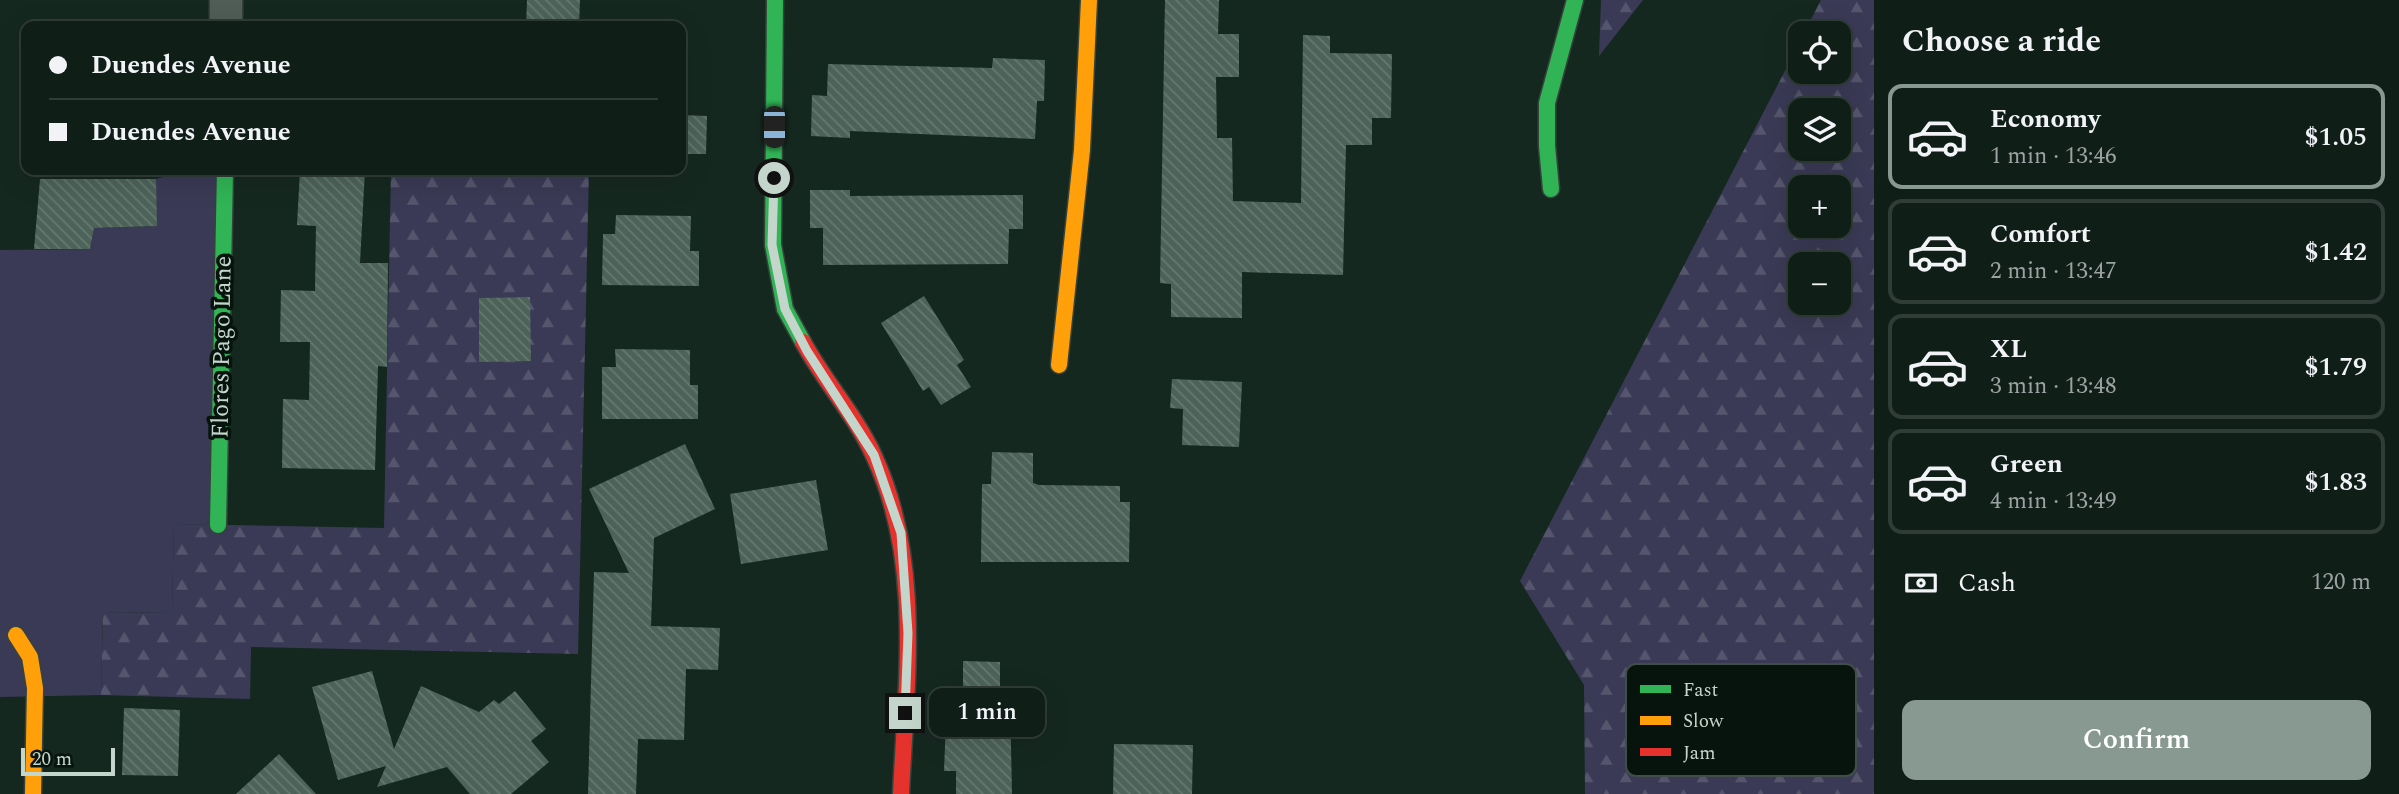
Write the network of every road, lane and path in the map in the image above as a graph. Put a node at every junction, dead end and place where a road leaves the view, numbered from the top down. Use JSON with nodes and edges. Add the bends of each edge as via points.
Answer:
{"nodes":[{"id":1,"x":226,"y":0,"type":"edge"},
{"id":2,"x":775,"y":0,"type":"edge"},
{"id":3,"x":1089,"y":0,"type":"edge"},
{"id":4,"x":1575,"y":0,"type":"edge"},
{"id":5,"x":226,"y":21,"type":"edge"},
{"id":6,"x":225,"y":175,"type":"edge"},
{"id":7,"x":1550,"y":189,"type":"dead end"},
{"id":8,"x":1059,"y":365,"type":"dead end"},
{"id":9,"x":218,"y":525,"type":"dead end"},
{"id":10,"x":16,"y":635,"type":"dead end"},
{"id":11,"x":33,"y":794,"type":"edge"},
{"id":12,"x":901,"y":794,"type":"edge"}],
"edges":[{"from":1,"to":5,"type":"street"},
{"from":2,"to":12,"type":"street","via":[[772,245],[785,309],[874,455],[901,533],[908,633]]},
{"from":3,"to":8,"type":"street","via":[[1082,150]]},
{"from":4,"to":7,"type":"street","via":[[1569,33],[1553,75],[1544,132]]},
{"from":6,"to":9,"type":"street","name":"Flores Pago Lane"},
{"from":10,"to":11,"type":"street","via":[[30,657],[34,688]]}]}
